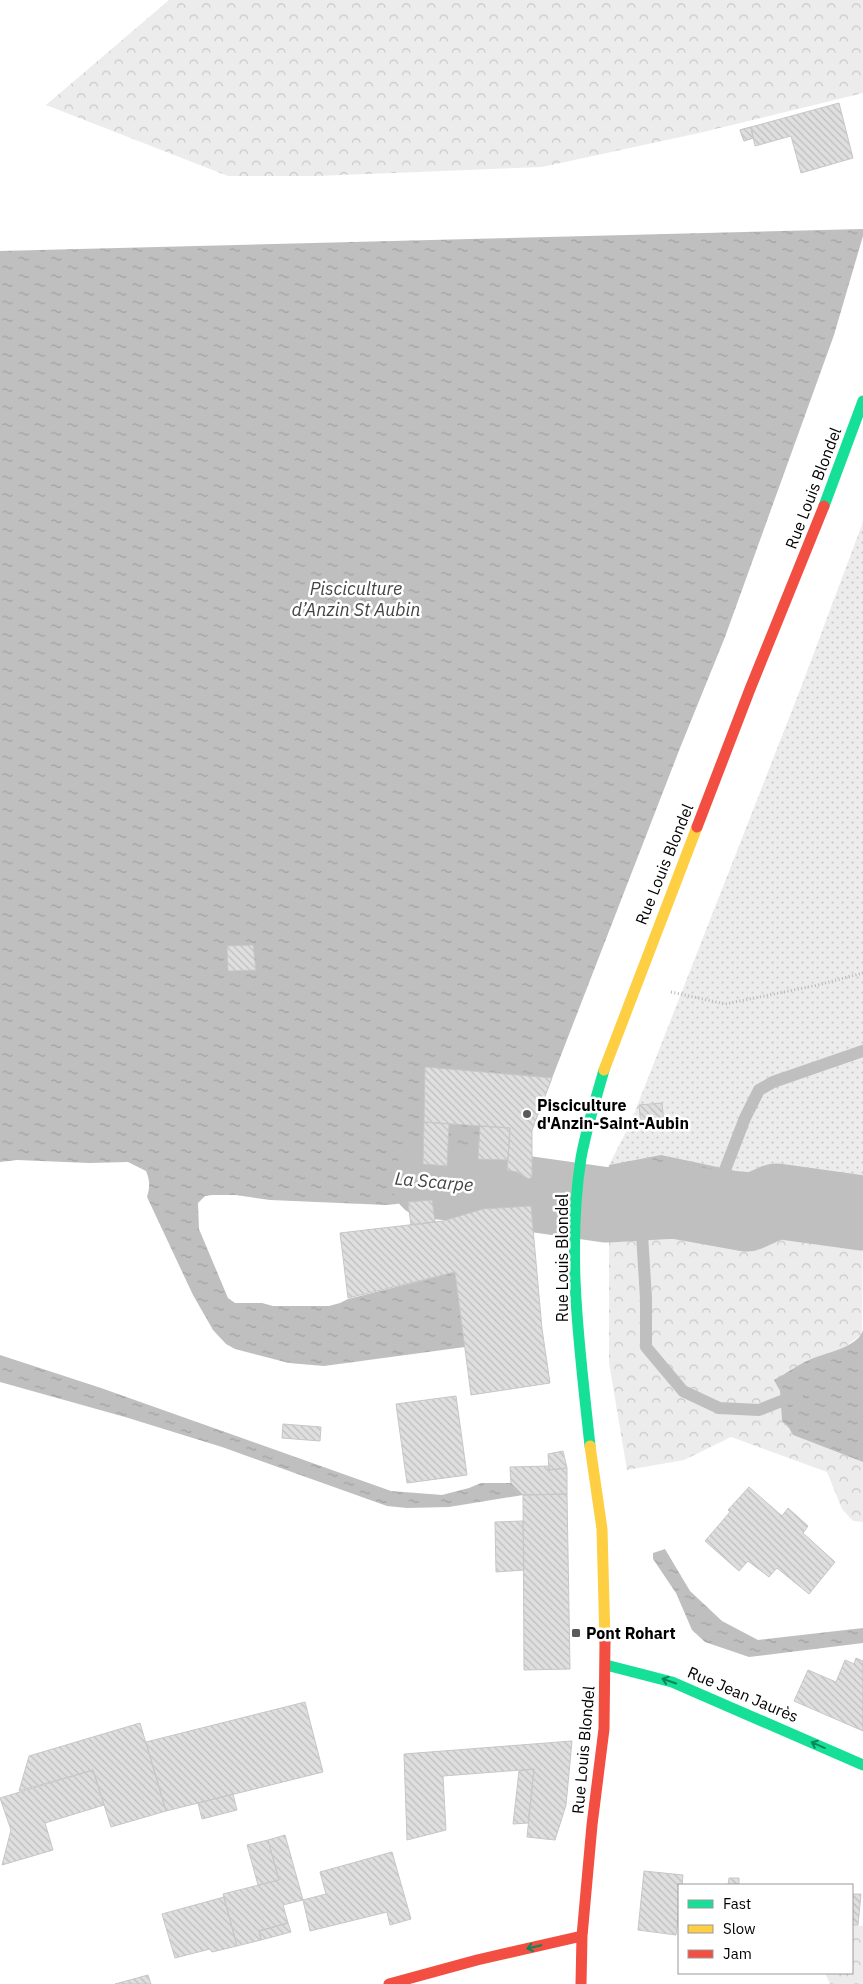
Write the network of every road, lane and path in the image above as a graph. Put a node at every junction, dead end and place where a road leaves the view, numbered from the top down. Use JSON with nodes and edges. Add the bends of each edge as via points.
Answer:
{"nodes":[{"id":1,"x":863,"y":401,"type":"edge"},
{"id":2,"x":863,"y":973,"type":"edge"},
{"id":3,"x":637,"y":980,"type":"junction"},
{"id":4,"x":606,"y":1665,"type":"junction"},
{"id":5,"x":863,"y":1765,"type":"edge"},
{"id":6,"x":582,"y":1936,"type":"junction"},
{"id":7,"x":389,"y":1984,"type":"edge"},
{"id":8,"x":581,"y":1984,"type":"edge"}],
"edges":[{"from":1,"to":3,"type":"street","name":"Rue Louis Blondel","via":[[812,540],[750,689]]},
{"from":2,"to":3,"type":"path","via":[[725,1004],[680,996]]},
{"from":3,"to":4,"type":"street","name":"Rue Louis Blondel","via":[[604,1068],[581,1157],[574,1222],[579,1344],[602,1529]]},
{"from":5,"to":4,"type":"street","name":"Rue Jean Jaurès","one_way":true,"via":[[672,1682]]},
{"from":4,"to":6,"type":"street","name":"Rue Louis Blondel","via":[[604,1729]]},
{"from":6,"to":7,"type":"street","one_way":true},
{"from":6,"to":8,"type":"street","name":"Rue Louis Blondel"}]}
